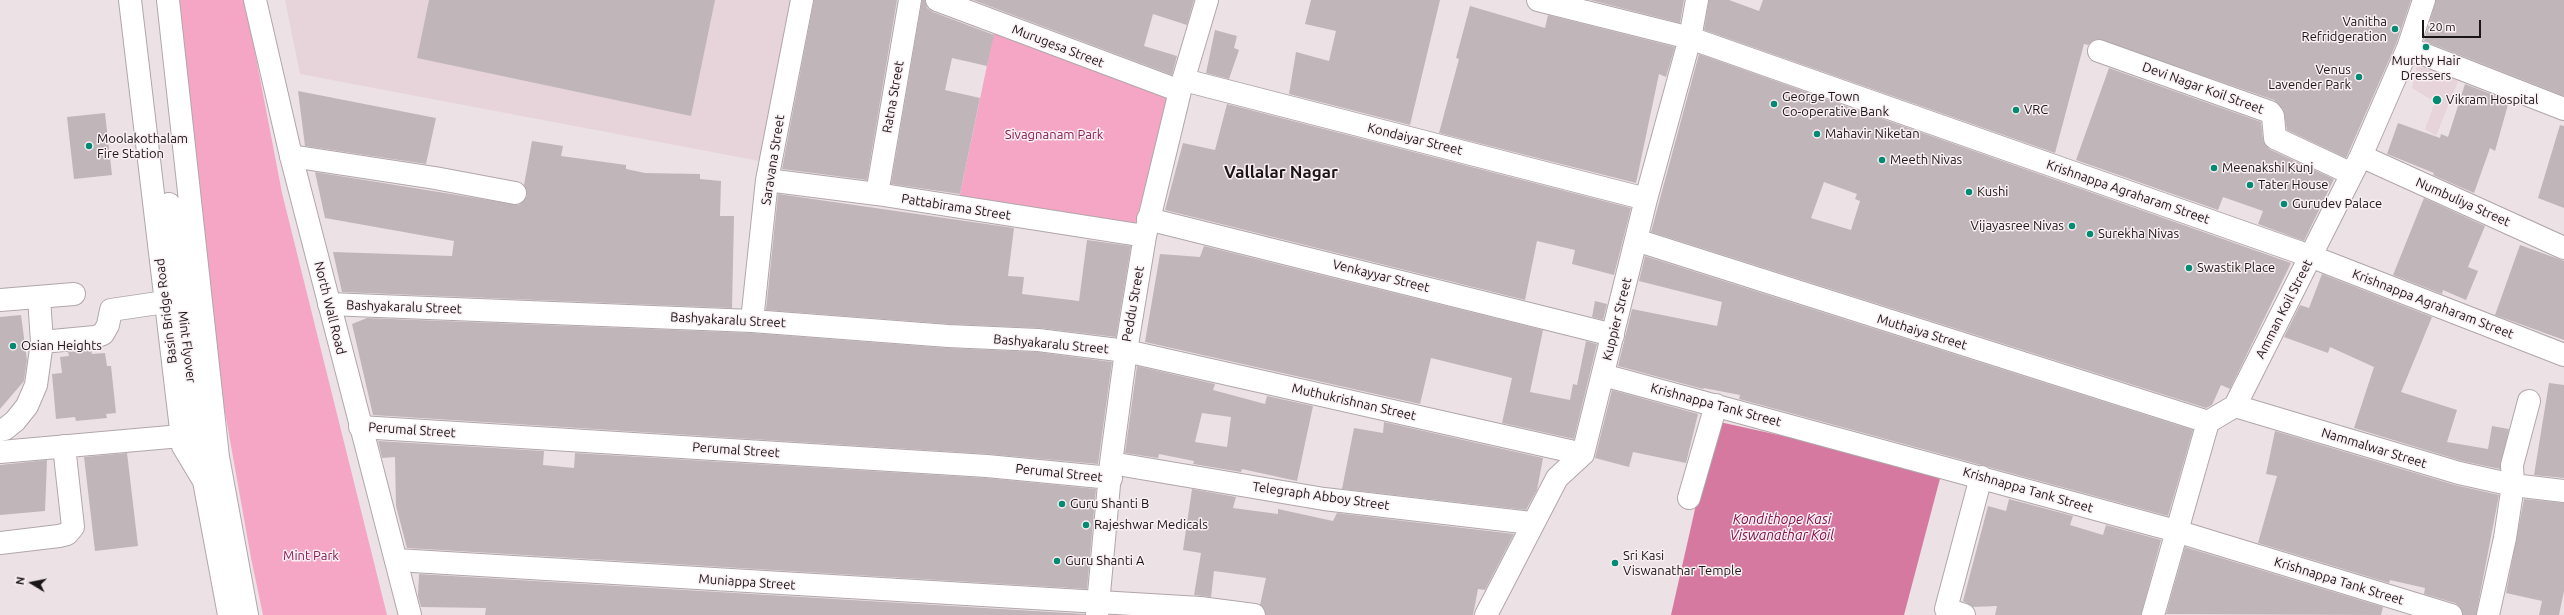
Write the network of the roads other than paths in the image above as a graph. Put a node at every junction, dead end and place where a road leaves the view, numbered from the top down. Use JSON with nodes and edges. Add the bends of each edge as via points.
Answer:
{"nodes":[{"id":1,"x":130,"y":0,"type":"edge"},
{"id":2,"x":143,"y":0,"type":"edge"},
{"id":3,"x":168,"y":0,"type":"edge"},
{"id":4,"x":255,"y":0,"type":"edge"},
{"id":5,"x":802,"y":0,"type":"edge"},
{"id":6,"x":910,"y":0,"type":"edge"},
{"id":7,"x":937,"y":0,"type":"edge"},
{"id":8,"x":1207,"y":0,"type":"edge"},
{"id":9,"x":1538,"y":0,"type":"edge"},
{"id":10,"x":1697,"y":0,"type":"edge"},
{"id":11,"x":2424,"y":0,"type":"edge"},
{"id":12,"x":1690,"y":38,"type":"junction"},
{"id":13,"x":2408,"y":48,"type":"junction"},
{"id":14,"x":2099,"y":51,"type":"dead end"},
{"id":15,"x":1182,"y":85,"type":"junction"},
{"id":16,"x":2564,"y":109,"type":"edge"},
{"id":17,"x":291,"y":156,"type":"junction"},
{"id":18,"x":2356,"y":165,"type":"junction"},
{"id":19,"x":767,"y":180,"type":"junction"},
{"id":20,"x":514,"y":193,"type":"dead end"},
{"id":21,"x":877,"y":194,"type":"junction"},
{"id":22,"x":1646,"y":199,"type":"junction"},
{"id":23,"x":1146,"y":228,"type":"junction"},
{"id":24,"x":1636,"y":240,"type":"junction"},
{"id":25,"x":2564,"y":248,"type":"edge"},
{"id":26,"x":2310,"y":256,"type":"junction"},
{"id":27,"x":74,"y":294,"type":"dead end"},
{"id":28,"x":39,"y":298,"type":"junction"},
{"id":29,"x":0,"y":300,"type":"edge"},
{"id":30,"x":165,"y":302,"type":"junction"},
{"id":31,"x":329,"y":304,"type":"junction"},
{"id":32,"x":752,"y":320,"type":"junction"},
{"id":33,"x":1613,"y":335,"type":"junction"},
{"id":34,"x":42,"y":342,"type":"junction"},
{"id":35,"x":1126,"y":351,"type":"junction"},
{"id":36,"x":2564,"y":355,"type":"edge"},
{"id":37,"x":1603,"y":375,"type":"junction"},
{"id":38,"x":202,"y":387,"type":"junction"},
{"id":39,"x":2529,"y":401,"type":"dead end"},
{"id":40,"x":1716,"y":405,"type":"junction"},
{"id":41,"x":2235,"y":406,"type":"junction"},
{"id":42,"x":2208,"y":422,"type":"junction"},
{"id":43,"x":360,"y":427,"type":"junction"},
{"id":44,"x":0,"y":430,"type":"edge"},
{"id":45,"x":182,"y":436,"type":"junction"},
{"id":46,"x":64,"y":446,"type":"junction"},
{"id":47,"x":0,"y":452,"type":"edge"},
{"id":48,"x":1583,"y":454,"type":"junction"},
{"id":49,"x":1111,"y":471,"type":"junction"},
{"id":50,"x":1981,"y":477,"type":"junction"},
{"id":51,"x":204,"y":481,"type":"junction"},
{"id":52,"x":2513,"y":485,"type":"junction"},
{"id":53,"x":2564,"y":491,"type":"edge"},
{"id":54,"x":1689,"y":498,"type":"dead end"},
{"id":55,"x":1531,"y":523,"type":"junction"},
{"id":56,"x":2176,"y":531,"type":"junction"},
{"id":57,"x":0,"y":543,"type":"edge"},
{"id":58,"x":396,"y":560,"type":"junction"},
{"id":59,"x":1098,"y":609,"type":"edge"},
{"id":60,"x":228,"y":615,"type":"edge"},
{"id":61,"x":247,"y":615,"type":"edge"},
{"id":62,"x":410,"y":615,"type":"edge"},
{"id":63,"x":1254,"y":615,"type":"edge"},
{"id":64,"x":1486,"y":615,"type":"edge"},
{"id":65,"x":1964,"y":615,"type":"edge"},
{"id":66,"x":2153,"y":615,"type":"edge"},
{"id":67,"x":2451,"y":615,"type":"edge"},
{"id":68,"x":2488,"y":615,"type":"edge"}],
"edges":[{"from":1,"to":30,"type":"street","name":"Basin Bridge Road"},
{"from":2,"to":38,"type":"street","name":"Mint Flyover"},
{"from":3,"to":38,"type":"street","name":"Mint Flyover"},
{"from":4,"to":17,"type":"street","name":"North Wall Road"},
{"from":5,"to":19,"type":"street","name":"Saravana Street"},
{"from":6,"to":21,"type":"street","name":"Ratna Street"},
{"from":7,"to":15,"type":"street","name":"Murugesa Street","via":[[1084,57]]},
{"from":8,"to":15,"type":"street","name":"Peddu Street"},
{"from":9,"to":12,"type":"street","name":"Krishnappa Agraharam Street"},
{"from":10,"to":12,"type":"street","name":"Kuppier Street"},
{"from":11,"to":13,"type":"street","name":"Amman Koil Street"},
{"from":12,"to":22,"type":"street","name":"Kuppier Street"},
{"from":12,"to":26,"type":"street","name":"Krishnappa Agraharam Street"},
{"from":13,"to":16,"type":"street"},
{"from":13,"to":18,"type":"street","name":"Amman Koil Street"},
{"from":14,"to":18,"type":"street","name":"Devi Nagar Koil Street","via":[[2270,112],[2273,116],[2275,138]]},
{"from":15,"to":22,"type":"street","name":"Kondaiyar Street"},
{"from":15,"to":23,"type":"street","name":"Peddu Street"},
{"from":17,"to":20,"type":"street"},
{"from":17,"to":31,"type":"street","name":"North Wall Road"},
{"from":18,"to":25,"type":"street","name":"Numbuliya Street"},
{"from":18,"to":26,"type":"street","name":"Amman Koil Street"},
{"from":19,"to":21,"type":"street","name":"Pattabirama Street"},
{"from":19,"to":32,"type":"street","name":"Saravana Street"},
{"from":21,"to":23,"type":"street","name":"Pattabirama Street"},
{"from":22,"to":24,"type":"street","name":"Kuppier Street"},
{"from":23,"to":33,"type":"street","name":"Venkayyar Street"},
{"from":23,"to":35,"type":"street","name":"Peddu Street"},
{"from":24,"to":33,"type":"street","name":"Kuppier Street"},
{"from":24,"to":42,"type":"street","name":"Muthaiya Street"},
{"from":26,"to":36,"type":"street","name":"Krishnappa Agraharam Street"},
{"from":26,"to":41,"type":"street","name":"Amman Koil Street"},
{"from":27,"to":28,"type":"street"},
{"from":28,"to":29,"type":"street"},
{"from":28,"to":34,"type":"street"},
{"from":30,"to":34,"type":"street","via":[[111,310],[108,326],[103,334],[95,337]]},
{"from":30,"to":45,"type":"street","name":"Basin Bridge Road"},
{"from":31,"to":32,"type":"street","name":"Bashyakaralu Street"},
{"from":31,"to":43,"type":"street","name":"North Wall Road"},
{"from":32,"to":35,"type":"street","name":"Bashyakaralu Street","via":[[948,336],[1038,340]]},
{"from":33,"to":37,"type":"street","name":"Kuppier Street"},
{"from":34,"to":44,"type":"street","via":[[36,385],[27,406],[16,421]]},
{"from":35,"to":48,"type":"street","name":"Muthukrishnan Street"},
{"from":35,"to":49,"type":"street","name":"Peddu Street"},
{"from":37,"to":40,"type":"street","name":"Krishnappa Tank Street"},
{"from":37,"to":48,"type":"street","name":"Kuppier Street"},
{"from":38,"to":51,"type":"street","name":"Mint Flyover"},
{"from":38,"to":61,"type":"street","name":"Mint Flyover","via":[[214,421],[218,457]]},
{"from":39,"to":52,"type":"street","via":[[2512,465]]},
{"from":40,"to":50,"type":"street","name":"Krishnappa Tank Street"},
{"from":40,"to":54,"type":"street"},
{"from":41,"to":42,"type":"street"},
{"from":41,"to":52,"type":"street","name":"Nammalwar Street","via":[[2459,473]]},
{"from":42,"to":56,"type":"street"},
{"from":43,"to":49,"type":"street","name":"Perumal Street","via":[[987,466]]},
{"from":43,"to":58,"type":"street","name":"North Wall Road"},
{"from":45,"to":46,"type":"street"},
{"from":45,"to":51,"type":"street","name":"Basin Bridge Road","via":[[183,446]]},
{"from":46,"to":47,"type":"street"},
{"from":46,"to":57,"type":"street","via":[[73,527],[67,534],[59,536]]},
{"from":48,"to":55,"type":"street","via":[[1557,478]]},
{"from":49,"to":55,"type":"street","name":"Telegraph Abboy Street"},
{"from":49,"to":59,"type":"street","name":"Peddu Street"},
{"from":50,"to":56,"type":"street","name":"Krishnappa Tank Street"},
{"from":50,"to":65,"type":"street","via":[[1946,609]]},
{"from":51,"to":60,"type":"street","name":"Basin Bridge Road"},
{"from":52,"to":53,"type":"street","name":"Nammalwar Street"},
{"from":52,"to":68,"type":"street","via":[[2505,538]]},
{"from":55,"to":64,"type":"street"},
{"from":56,"to":66,"type":"street"},
{"from":56,"to":67,"type":"street","name":"Krishnappa Tank Street"},
{"from":58,"to":59,"type":"street","name":"Muniappa Street"},
{"from":58,"to":62,"type":"street","name":"North Wall Road"},
{"from":59,"to":63,"type":"street","name":"Muniappa Street","via":[[1200,608]]}]}
